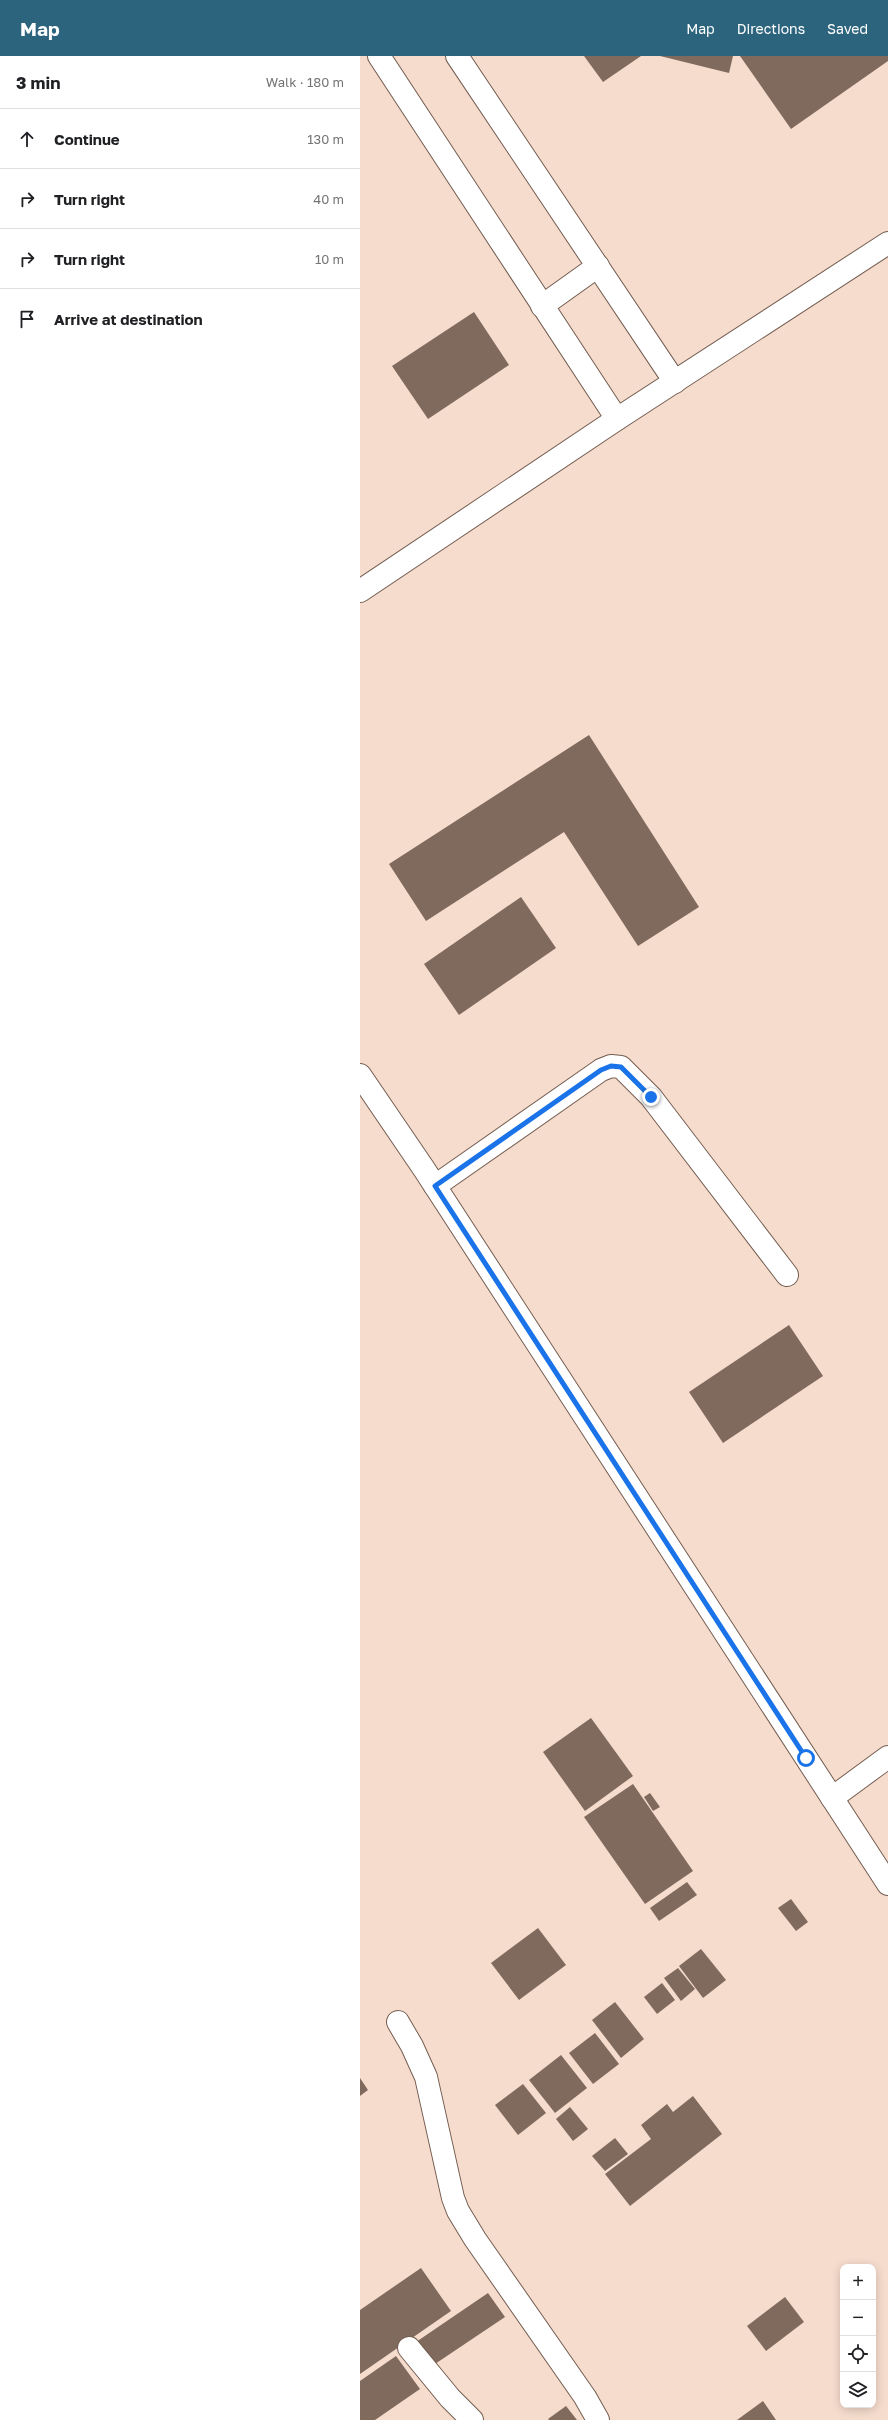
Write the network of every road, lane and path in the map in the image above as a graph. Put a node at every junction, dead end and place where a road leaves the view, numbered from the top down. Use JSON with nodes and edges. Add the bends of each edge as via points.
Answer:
{"nodes":[{"id":1,"x":379,"y":56,"type":"edge"},
{"id":2,"x":457,"y":56,"type":"edge"},
{"id":3,"x":888,"y":243,"type":"edge"},
{"id":4,"x":598,"y":266,"type":"junction"},
{"id":5,"x":542,"y":306,"type":"junction"},
{"id":6,"x":675,"y":382,"type":"junction"},
{"id":7,"x":617,"y":419,"type":"junction"},
{"id":8,"x":360,"y":591,"type":"edge"},
{"id":9,"x":360,"y":1075,"type":"edge"},
{"id":10,"x":435,"y":1186,"type":"junction"},
{"id":11,"x":787,"y":1275,"type":"dead end"},
{"id":12,"x":888,"y":1757,"type":"edge"},
{"id":13,"x":832,"y":1798,"type":"junction"},
{"id":14,"x":888,"y":1884,"type":"edge"},
{"id":15,"x":398,"y":2022,"type":"dead end"},
{"id":16,"x":409,"y":2348,"type":"dead end"},
{"id":17,"x":472,"y":2420,"type":"edge"},
{"id":18,"x":598,"y":2420,"type":"edge"}],
"edges":[{"from":1,"to":5,"type":"street"},
{"from":2,"to":4,"type":"street"},
{"from":3,"to":6,"type":"street"},
{"from":4,"to":5,"type":"street"},
{"from":4,"to":6,"type":"street"},
{"from":5,"to":7,"type":"street"},
{"from":6,"to":7,"type":"street"},
{"from":7,"to":8,"type":"street"},
{"from":9,"to":10,"type":"street"},
{"from":10,"to":11,"type":"street","via":[[601,1070],[611,1066],[621,1067],[651,1097]]},
{"from":10,"to":13,"type":"street"},
{"from":12,"to":13,"type":"street"},
{"from":13,"to":14,"type":"street"},
{"from":15,"to":18,"type":"street","via":[[426,2077],[458,2211],[475,2240],[585,2397]]},
{"from":16,"to":17,"type":"street","via":[[450,2398]]}]}
